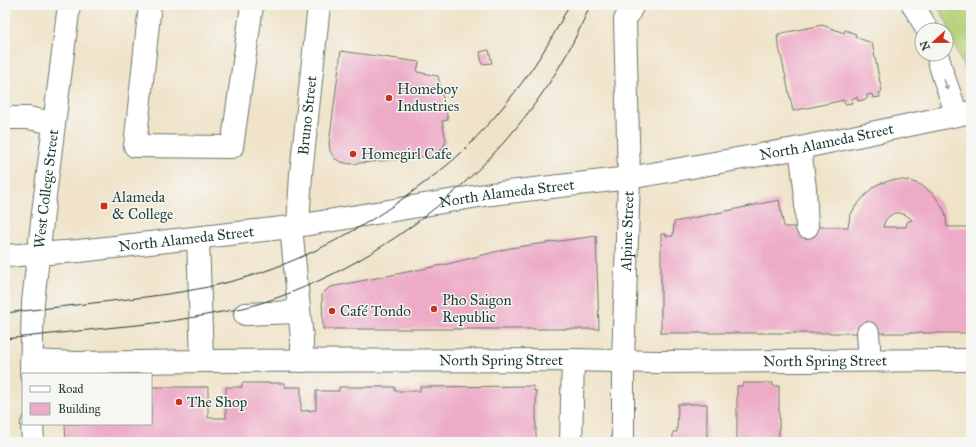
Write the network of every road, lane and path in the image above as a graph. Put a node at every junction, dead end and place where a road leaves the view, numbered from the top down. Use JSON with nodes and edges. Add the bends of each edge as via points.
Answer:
{"nodes":[{"id":1,"x":70,"y":5,"type":"edge"},
{"id":2,"x":150,"y":5,"type":"edge"},
{"id":3,"x":252,"y":5,"type":"edge"},
{"id":4,"x":319,"y":5,"type":"edge"},
{"id":5,"x":913,"y":5,"type":"edge"},
{"id":6,"x":624,"y":10,"type":"edge"},
{"id":7,"x":923,"y":22,"type":"edge"},
{"id":8,"x":939,"y":62,"type":"edge"},
{"id":9,"x":964,"y":113,"type":"edge"},
{"id":10,"x":5,"y":118,"type":"edge"},
{"id":11,"x":54,"y":123,"type":"junction"},
{"id":12,"x":800,"y":148,"type":"junction"},
{"id":13,"x":628,"y":178,"type":"junction"},
{"id":14,"x":295,"y":227,"type":"junction"},
{"id":15,"x":808,"y":227,"type":"dead end"},
{"id":16,"x":198,"y":238,"type":"junction"},
{"id":17,"x":38,"y":254,"type":"junction"},
{"id":18,"x":5,"y":256,"type":"edge"},
{"id":19,"x":299,"y":312,"type":"junction"},
{"id":20,"x":245,"y":314,"type":"dead end"},
{"id":21,"x":868,"y":333,"type":"dead end"},
{"id":22,"x":572,"y":360,"type":"junction"},
{"id":23,"x":870,"y":360,"type":"junction"},
{"id":24,"x":971,"y":360,"type":"edge"},
{"id":25,"x":202,"y":361,"type":"junction"},
{"id":26,"x":302,"y":361,"type":"junction"},
{"id":27,"x":623,"y":361,"type":"junction"},
{"id":28,"x":31,"y":368,"type":"edge"},
{"id":29,"x":32,"y":425,"type":"edge"},
{"id":30,"x":33,"y":442,"type":"edge"},
{"id":31,"x":571,"y":442,"type":"edge"},
{"id":32,"x":623,"y":442,"type":"edge"}],
"edges":[{"from":1,"to":11,"type":"street","name":"West College Street"},
{"from":2,"to":3,"type":"street","via":[[135,146],[232,147]]},
{"from":4,"to":14,"type":"street","name":"Bruno Street"},
{"from":5,"to":7,"type":"street"},
{"from":6,"to":13,"type":"street","name":"Alpine Street"},
{"from":8,"to":9,"type":"street","one_way":true,"via":[[943,75]]},
{"from":9,"to":12,"type":"street","name":"North Alameda Street"},
{"from":10,"to":11,"type":"street","via":[[28,118]]},
{"from":11,"to":17,"type":"street","name":"West College Street"},
{"from":12,"to":13,"type":"street","name":"North Alameda Street"},
{"from":12,"to":15,"type":"street"},
{"from":13,"to":14,"type":"street","name":"North Alameda Street","via":[[491,194]]},
{"from":13,"to":27,"type":"street","name":"Alpine Street"},
{"from":14,"to":16,"type":"street","name":"North Alameda Street"},
{"from":14,"to":19,"type":"street","name":"Bruno Street"},
{"from":16,"to":17,"type":"street","name":"North Alameda Street"},
{"from":16,"to":25,"type":"street"},
{"from":17,"to":18,"type":"street"},
{"from":17,"to":28,"type":"street","name":"West College Street","via":[[33,302]]},
{"from":19,"to":20,"type":"street"},
{"from":19,"to":26,"type":"street","name":"Bruno Street"},
{"from":21,"to":23,"type":"street"},
{"from":22,"to":26,"type":"street","name":"North Spring Street"},
{"from":22,"to":27,"type":"street","name":"North Spring Street"},
{"from":22,"to":31,"type":"street"},
{"from":23,"to":24,"type":"street","name":"North Spring Street"},
{"from":23,"to":27,"type":"street","name":"North Spring Street"},
{"from":25,"to":26,"type":"street","name":"North Spring Street"},
{"from":25,"to":28,"type":"street","name":"North Spring Street","via":[[77,363]]},
{"from":27,"to":32,"type":"street","name":"Alpine Street"},
{"from":29,"to":30,"type":"street"}]}
